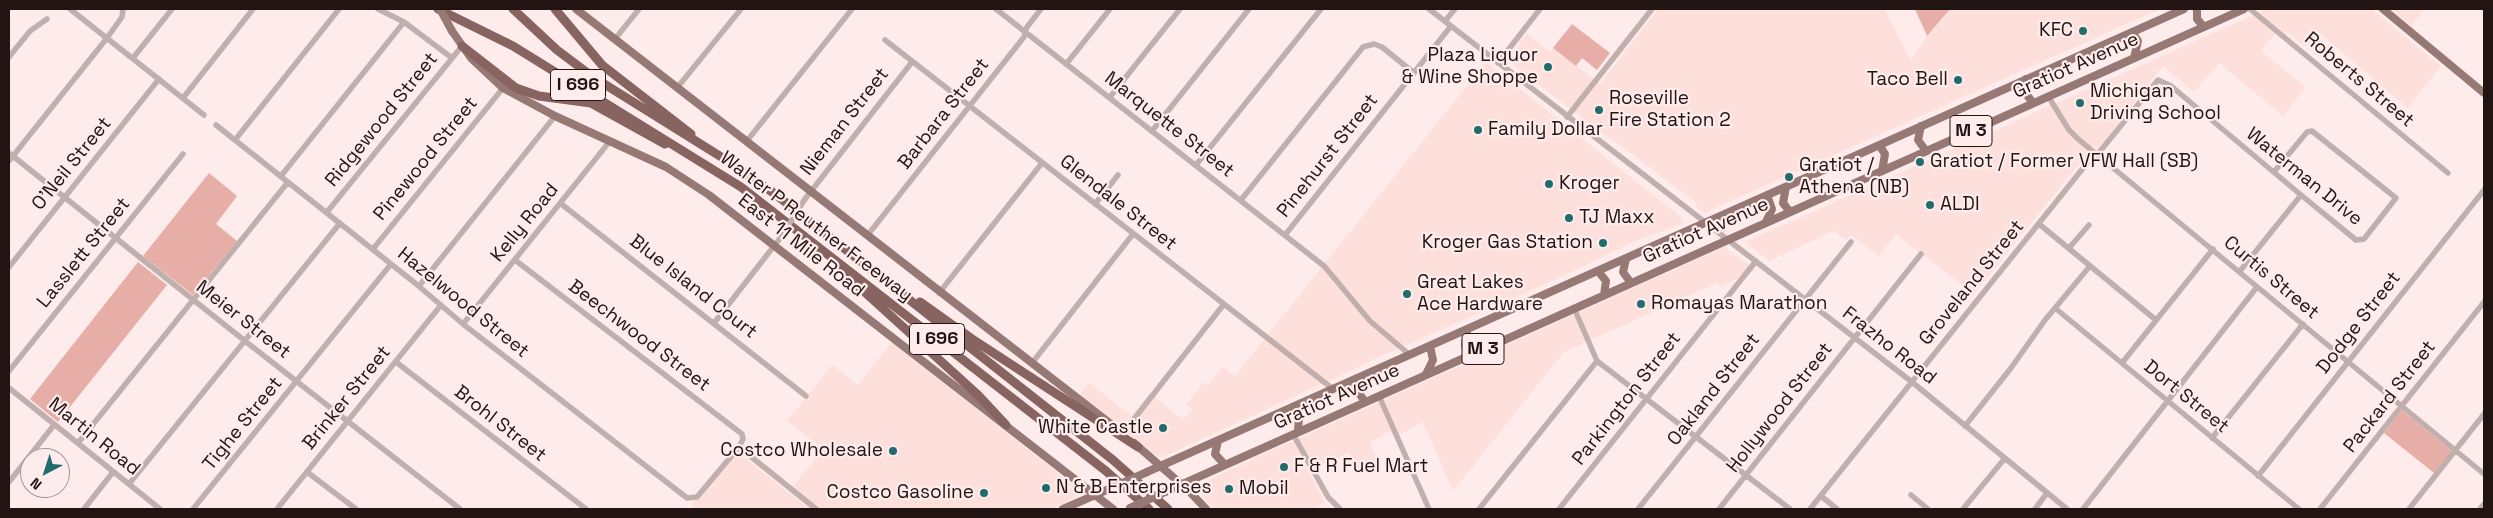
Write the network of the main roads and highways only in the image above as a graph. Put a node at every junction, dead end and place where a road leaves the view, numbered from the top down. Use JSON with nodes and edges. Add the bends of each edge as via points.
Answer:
{"nodes":[{"id":1,"x":438,"y":9,"type":"edge"},
{"id":2,"x":513,"y":9,"type":"edge"},
{"id":3,"x":555,"y":9,"type":"edge"},
{"id":4,"x":576,"y":9,"type":"edge"},
{"id":5,"x":2184,"y":9,"type":"edge"},
{"id":6,"x":2197,"y":9,"type":"edge"},
{"id":7,"x":2244,"y":9,"type":"edge"},
{"id":8,"x":2383,"y":9,"type":"edge"},
{"id":9,"x":2204,"y":27,"type":"junction"},
{"id":10,"x":2132,"y":32,"type":"junction"},
{"id":11,"x":462,"y":46,"type":"junction"},
{"id":12,"x":2134,"y":58,"type":"junction"},
{"id":13,"x":2026,"y":79,"type":"junction"},
{"id":14,"x":2484,"y":93,"type":"edge"},
{"id":15,"x":2033,"y":103,"type":"junction"},
{"id":16,"x":1921,"y":126,"type":"junction"},
{"id":17,"x":1879,"y":146,"type":"junction"},
{"id":18,"x":706,"y":148,"type":"junction"},
{"id":19,"x":1926,"y":151,"type":"junction"},
{"id":20,"x":694,"y":157,"type":"junction"},
{"id":21,"x":1882,"y":171,"type":"junction"},
{"id":22,"x":1786,"y":187,"type":"junction"},
{"id":23,"x":1767,"y":195,"type":"junction"},
{"id":24,"x":768,"y":207,"type":"junction"},
{"id":25,"x":1790,"y":212,"type":"junction"},
{"id":26,"x":1766,"y":222,"type":"junction"},
{"id":27,"x":1626,"y":258,"type":"junction"},
{"id":28,"x":1598,"y":271,"type":"junction"},
{"id":29,"x":876,"y":273,"type":"junction"},
{"id":30,"x":1631,"y":283,"type":"junction"},
{"id":31,"x":1604,"y":295,"type":"junction"},
{"id":32,"x":1466,"y":330,"type":"junction"},
{"id":33,"x":1430,"y":346,"type":"junction"},
{"id":34,"x":1471,"y":354,"type":"junction"},
{"id":35,"x":1426,"y":374,"type":"junction"},
{"id":36,"x":1360,"y":377,"type":"junction"},
{"id":37,"x":1365,"y":402,"type":"junction"},
{"id":38,"x":1291,"y":408,"type":"junction"},
{"id":39,"x":1006,"y":425,"type":"junction"},
{"id":40,"x":1296,"y":433,"type":"junction"},
{"id":41,"x":1218,"y":441,"type":"junction"},
{"id":42,"x":1138,"y":447,"type":"junction"},
{"id":43,"x":1225,"y":464,"type":"junction"},
{"id":44,"x":1161,"y":466,"type":"junction"},
{"id":45,"x":1182,"y":484,"type":"junction"},
{"id":46,"x":1095,"y":495,"type":"junction"},
{"id":47,"x":1128,"y":508,"type":"edge"},
{"id":48,"x":1063,"y":509,"type":"edge"},
{"id":49,"x":1113,"y":509,"type":"edge"},
{"id":50,"x":1149,"y":509,"type":"edge"},
{"id":51,"x":1168,"y":509,"type":"edge"},
{"id":52,"x":1206,"y":509,"type":"edge"}],
"edges":[{"from":1,"to":11,"type":"main road","name":"East 11 Mile Road","bridge":true},
{"from":1,"to":20,"type":"highway","name":"Walter P Reuther Freeway","number":"I 696","via":[[513,46]]},
{"from":2,"to":18,"type":"highway","name":"Walter P Reuther Freeway","number":"I 696","via":[[557,50],[593,77]]},
{"from":3,"to":18,"type":"highway","via":[[602,65],[680,124]]},
{"from":4,"to":42,"type":"main road"},
{"from":5,"to":10,"type":"main road","name":"Gratiot Avenue","number":"M 3"},
{"from":6,"to":9,"type":"main road","via":[[2197,19]]},
{"from":7,"to":9,"type":"main road","name":"Gratiot Avenue","number":"M 3"},
{"from":8,"to":14,"type":"main road"},
{"from":9,"to":12,"type":"main road","name":"Gratiot Avenue","number":"M 3"},
{"from":10,"to":12,"type":"main road","via":[[2138,41]]},
{"from":10,"to":13,"type":"main road","name":"Gratiot Avenue","number":"M 3"},
{"from":11,"to":20,"type":"highway","via":[[516,88],[539,96],[592,103],[655,140]]},
{"from":11,"to":39,"type":"main road","name":"East 11 Mile Road","via":[[503,88],[689,180]]},
{"from":12,"to":15,"type":"main road","name":"Gratiot Avenue","number":"M 3"},
{"from":13,"to":15,"type":"main road","via":[[2027,95]]},
{"from":13,"to":16,"type":"main road","name":"Gratiot Avenue","number":"M 3"},
{"from":15,"to":19,"type":"main road","name":"Gratiot Avenue","number":"M 3"},
{"from":16,"to":17,"type":"main road","name":"Gratiot Avenue","number":"M 3"},
{"from":16,"to":19,"type":"main road","via":[[1918,140]]},
{"from":17,"to":21,"type":"main road","via":[[1885,154]]},
{"from":17,"to":22,"type":"main road","name":"Gratiot Avenue","number":"M 3"},
{"from":18,"to":29,"type":"highway","name":"Walter P Reuther Freeway","number":"I 696","via":[[763,185]]},
{"from":19,"to":21,"type":"main road","name":"Gratiot Avenue","number":"M 3"},
{"from":20,"to":24,"type":"highway","name":"Walter P Reuther Freeway","number":"I 696"},
{"from":21,"to":25,"type":"main road","name":"Gratiot Avenue","number":"M 3"},
{"from":22,"to":23,"type":"main road","name":"Gratiot Avenue","number":"M 3"},
{"from":22,"to":25,"type":"main road","via":[[1782,203]]},
{"from":23,"to":26,"type":"main road","via":[[1772,209]]},
{"from":23,"to":27,"type":"main road","name":"Gratiot Avenue","number":"M 3"},
{"from":24,"to":39,"type":"highway","via":[[939,359]]},
{"from":24,"to":50,"type":"highway","name":"Walter P Reuther Freeway","number":"I 696","via":[[1106,471]]},
{"from":25,"to":26,"type":"main road","name":"Gratiot Avenue","number":"M 3"},
{"from":26,"to":30,"type":"main road","name":"Gratiot Avenue","number":"M 3"},
{"from":27,"to":28,"type":"main road","name":"Gratiot Avenue","number":"M 3"},
{"from":27,"to":30,"type":"main road","via":[[1622,272]]},
{"from":28,"to":31,"type":"main road","via":[[1606,280]]},
{"from":28,"to":32,"type":"main road","name":"Gratiot Avenue","number":"M 3"},
{"from":29,"to":42,"type":"highway"},
{"from":29,"to":51,"type":"highway","name":"Walter P Reuther Freeway","number":"I 696","via":[[1113,460]]},
{"from":30,"to":31,"type":"main road","name":"Gratiot Avenue","number":"M 3"},
{"from":31,"to":34,"type":"main road","name":"Gratiot Avenue","number":"M 3"},
{"from":32,"to":33,"type":"main road","name":"Gratiot Avenue","number":"M 3"},
{"from":32,"to":34,"type":"main road","via":[[1465,344]]},
{"from":33,"to":35,"type":"main road","via":[[1433,360]]},
{"from":33,"to":36,"type":"main road","name":"Gratiot Avenue","number":"M 3"},
{"from":34,"to":35,"type":"main road","name":"Gratiot Avenue","number":"M 3"},
{"from":35,"to":37,"type":"main road","name":"Gratiot Avenue","number":"M 3"},
{"from":36,"to":37,"type":"main road","via":[[1357,390]]},
{"from":36,"to":38,"type":"main road","name":"Gratiot Avenue","number":"M 3"},
{"from":37,"to":40,"type":"main road","name":"Gratiot Avenue","number":"M 3"},
{"from":38,"to":40,"type":"main road","via":[[1300,417]]},
{"from":38,"to":41,"type":"main road","name":"Gratiot Avenue","number":"M 3"},
{"from":39,"to":46,"type":"main road","name":"East 11 Mile Road"},
{"from":40,"to":43,"type":"main road","name":"Gratiot Avenue","number":"M 3"},
{"from":41,"to":43,"type":"main road","via":[[1215,454]]},
{"from":41,"to":44,"type":"main road","name":"Gratiot Avenue","number":"M 3"},
{"from":42,"to":44,"type":"main road"},
{"from":43,"to":45,"type":"main road","name":"Gratiot Avenue","number":"M 3"},
{"from":44,"to":45,"type":"main road"},
{"from":44,"to":46,"type":"main road","number":"M 3","bridge":true},
{"from":45,"to":47,"type":"main road","number":"M 3","bridge":true},
{"from":45,"to":52,"type":"main road"},
{"from":46,"to":48,"type":"main road","number":"M 3"},
{"from":46,"to":49,"type":"main road","name":"East 11 Mile Road"}]}
